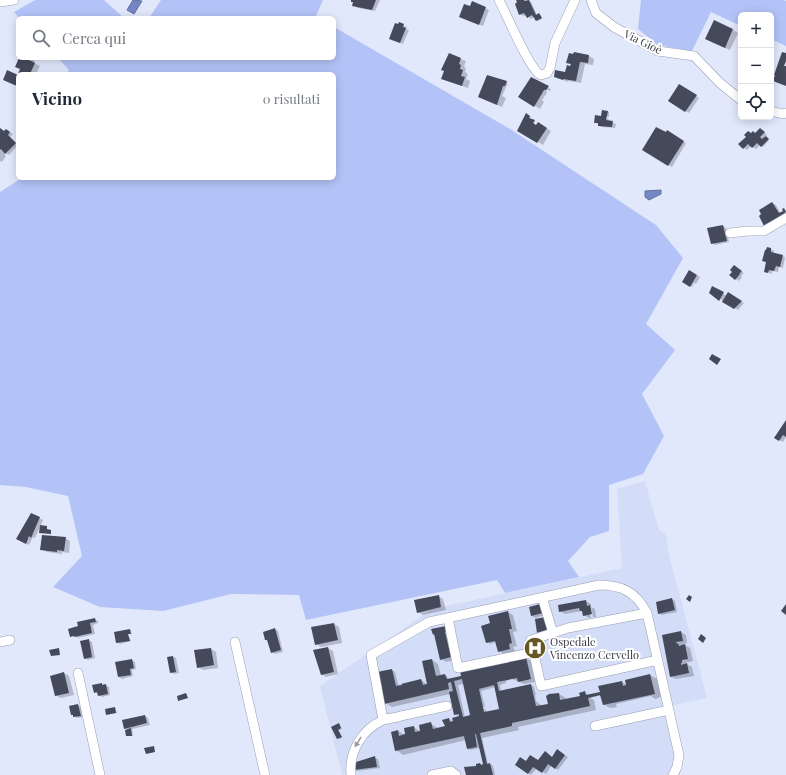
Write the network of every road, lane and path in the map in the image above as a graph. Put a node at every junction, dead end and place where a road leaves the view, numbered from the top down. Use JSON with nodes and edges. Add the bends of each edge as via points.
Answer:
{"nodes":[{"id":1,"x":14,"y":0,"type":"edge"},
{"id":2,"x":499,"y":0,"type":"edge"},
{"id":3,"x":575,"y":0,"type":"edge"},
{"id":4,"x":591,"y":0,"type":"edge"},
{"id":5,"x":0,"y":2,"type":"edge"},
{"id":6,"x":738,"y":98,"type":"edge"},
{"id":7,"x":774,"y":112,"type":"edge"},
{"id":8,"x":786,"y":113,"type":"edge"},
{"id":9,"x":786,"y":218,"type":"edge"},
{"id":10,"x":730,"y":233,"type":"dead end"},
{"id":11,"x":542,"y":597,"type":"junction"},
{"id":12,"x":647,"y":613,"type":"junction"},
{"id":13,"x":448,"y":618,"type":"junction"},
{"id":14,"x":553,"y":633,"type":"junction"},
{"id":15,"x":10,"y":640,"type":"dead end"},
{"id":16,"x":0,"y":642,"type":"edge"},
{"id":17,"x":235,"y":642,"type":"dead end"},
{"id":18,"x":534,"y":652,"type":"junction"},
{"id":19,"x":658,"y":660,"type":"junction"},
{"id":20,"x":78,"y":673,"type":"dead end"},
{"id":21,"x":447,"y":706,"type":"dead end"},
{"id":22,"x":669,"y":710,"type":"junction"},
{"id":23,"x":383,"y":720,"type":"junction"},
{"id":24,"x":595,"y":726,"type":"dead end"},
{"id":25,"x":100,"y":775,"type":"edge"},
{"id":26,"x":265,"y":775,"type":"edge"},
{"id":27,"x":351,"y":775,"type":"edge"},
{"id":28,"x":432,"y":775,"type":"edge"},
{"id":29,"x":456,"y":775,"type":"edge"},
{"id":30,"x":673,"y":775,"type":"edge"}],
"edges":[{"from":1,"to":5,"type":"street"},
{"from":2,"to":3,"type":"street","via":[[528,60],[541,75],[550,68],[555,42]]},
{"from":4,"to":6,"type":"street","name":"Via Gioè","via":[[596,13],[614,27],[658,52],[694,56]]},
{"from":7,"to":8,"type":"street"},
{"from":9,"to":10,"type":"street","via":[[764,232]]},
{"from":11,"to":12,"type":"street","via":[[599,585],[612,585],[633,595],[642,603]]},
{"from":11,"to":13,"type":"street"},
{"from":11,"to":14,"type":"street"},
{"from":12,"to":14,"type":"street"},
{"from":12,"to":19,"type":"street"},
{"from":13,"to":18,"type":"street","via":[[458,668]]},
{"from":13,"to":23,"type":"street","via":[[429,622],[371,655]]},
{"from":14,"to":18,"type":"street","via":[[531,640]]},
{"from":15,"to":16,"type":"street"},
{"from":17,"to":26,"type":"street"},
{"from":18,"to":19,"type":"street","via":[[541,686]]},
{"from":19,"to":22,"type":"street"},
{"from":20,"to":25,"type":"street"},
{"from":21,"to":23,"type":"street"},
{"from":22,"to":24,"type":"street"},
{"from":22,"to":30,"type":"street","via":[[679,755]]},
{"from":23,"to":27,"type":"street","one_way":true,"via":[[362,736],[353,749]]},
{"from":28,"to":29,"type":"street","via":[[451,771]]}]}
